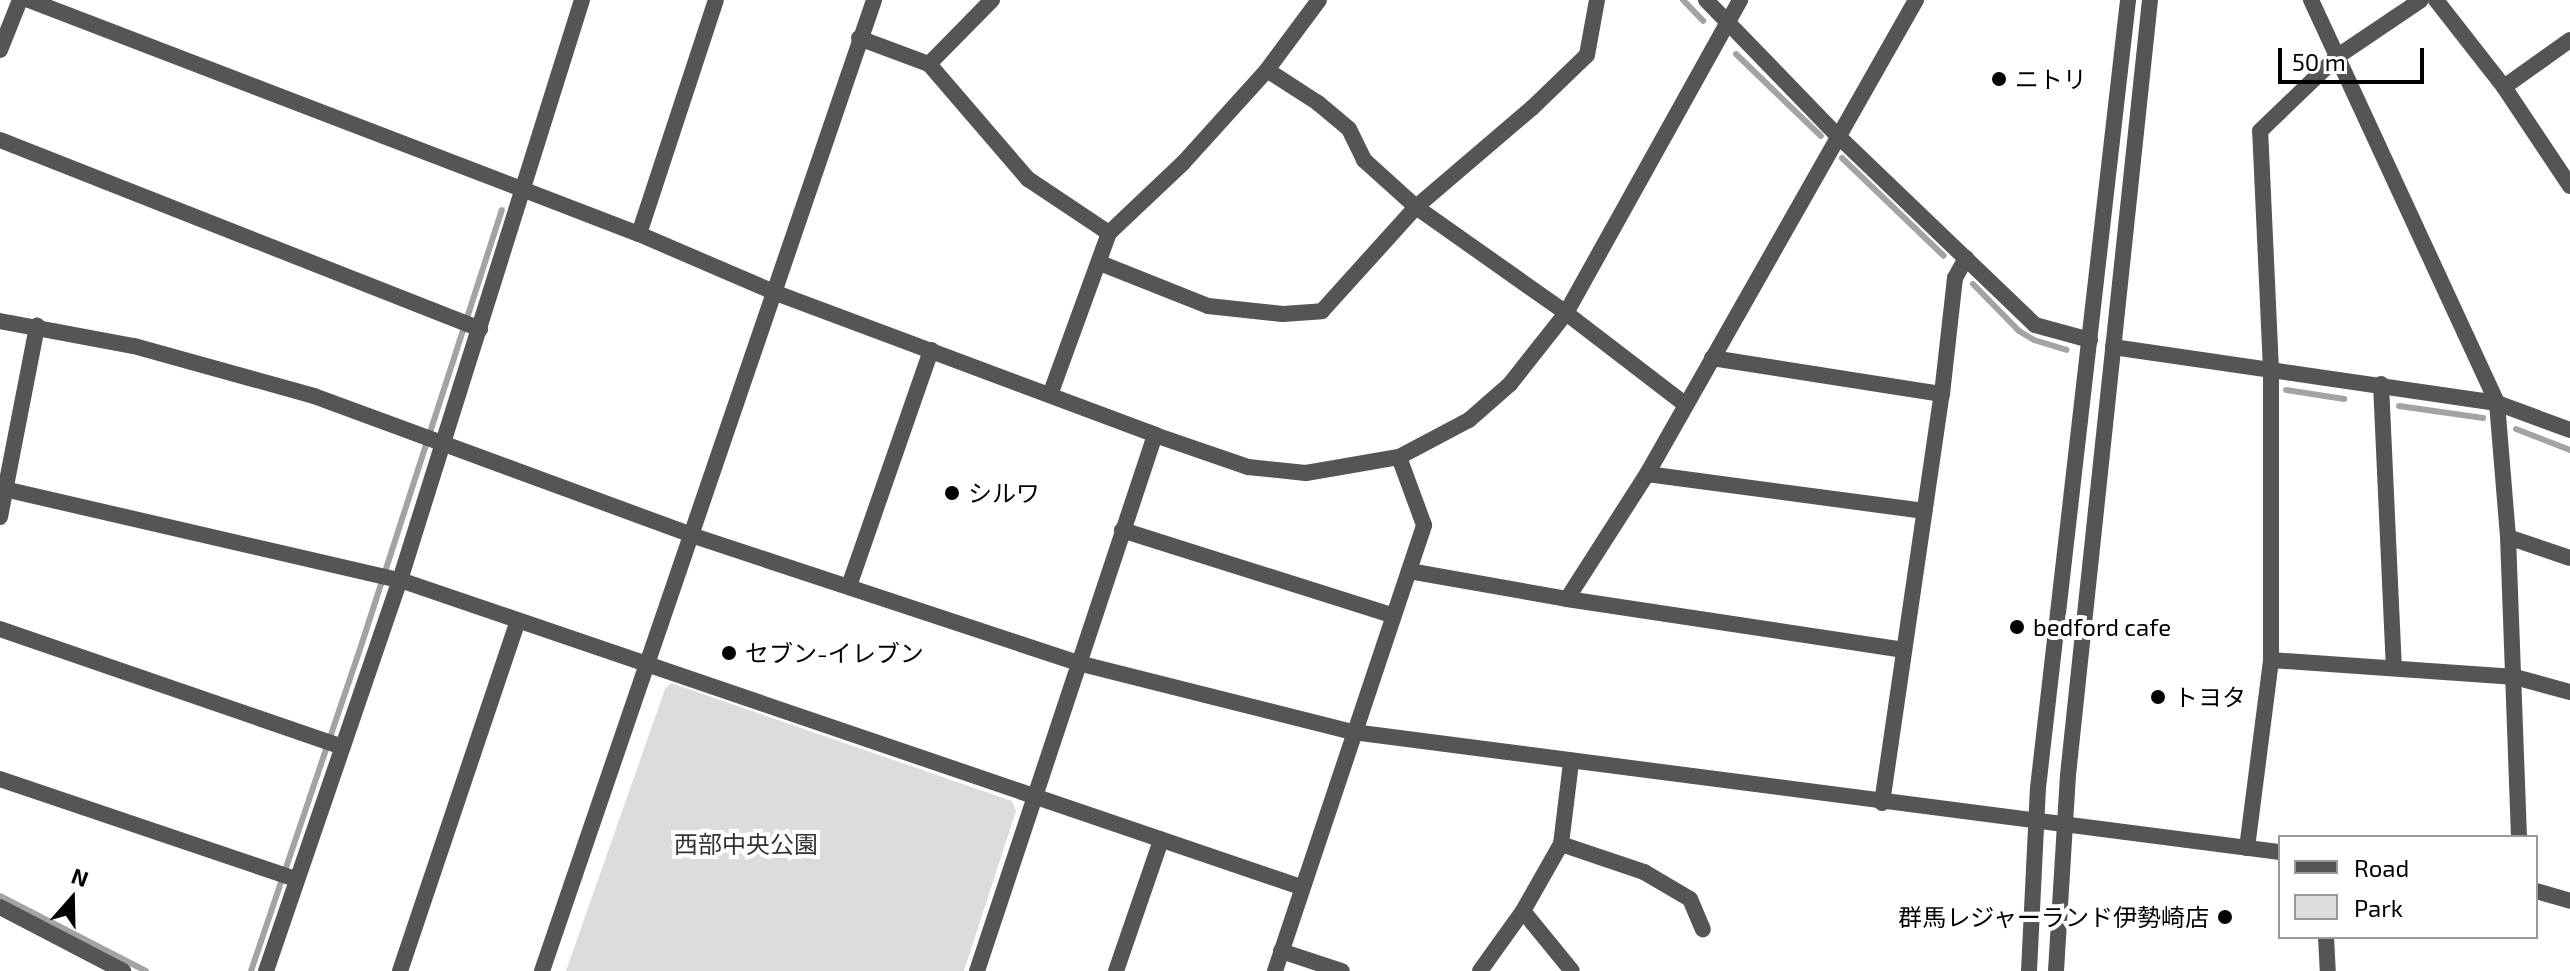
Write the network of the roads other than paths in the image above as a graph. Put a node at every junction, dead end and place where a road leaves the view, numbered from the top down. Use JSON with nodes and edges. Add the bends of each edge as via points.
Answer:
{"nodes":[{"id":1,"x":20,"y":0,"type":"edge"},
{"id":2,"x":29,"y":0,"type":"edge"},
{"id":3,"x":582,"y":0,"type":"edge"},
{"id":4,"x":716,"y":0,"type":"edge"},
{"id":5,"x":874,"y":0,"type":"edge"},
{"id":6,"x":992,"y":0,"type":"edge"},
{"id":7,"x":1597,"y":0,"type":"edge"},
{"id":8,"x":1706,"y":0,"type":"edge"},
{"id":9,"x":1740,"y":0,"type":"edge"},
{"id":10,"x":1916,"y":0,"type":"edge"},
{"id":11,"x":2128,"y":0,"type":"edge"},
{"id":12,"x":2150,"y":0,"type":"edge"},
{"id":13,"x":2311,"y":0,"type":"edge"},
{"id":14,"x":2421,"y":0,"type":"edge"},
{"id":15,"x":2436,"y":0,"type":"edge"},
{"id":16,"x":1317,"y":1,"type":"edge"},
{"id":17,"x":1728,"y":22,"type":"junction"},
{"id":18,"x":859,"y":38,"type":"junction"},
{"id":19,"x":2570,"y":40,"type":"edge"},
{"id":20,"x":0,"y":50,"type":"edge"},
{"id":21,"x":2338,"y":56,"type":"junction"},
{"id":22,"x":929,"y":64,"type":"junction"},
{"id":23,"x":1267,"y":70,"type":"junction"},
{"id":24,"x":2504,"y":87,"type":"junction"},
{"id":25,"x":1838,"y":136,"type":"junction"},
{"id":26,"x":0,"y":140,"type":"edge"},
{"id":27,"x":2570,"y":186,"type":"edge"},
{"id":28,"x":524,"y":191,"type":"junction"},
{"id":29,"x":1416,"y":207,"type":"junction"},
{"id":30,"x":1109,"y":233,"type":"junction"},
{"id":31,"x":639,"y":234,"type":"junction"},
{"id":32,"x":1966,"y":258,"type":"junction"},
{"id":33,"x":1100,"y":263,"type":"junction"},
{"id":34,"x":776,"y":293,"type":"junction"},
{"id":35,"x":1566,"y":313,"type":"junction"},
{"id":36,"x":0,"y":321,"type":"edge"},
{"id":37,"x":37,"y":326,"type":"junction"},
{"id":38,"x":480,"y":329,"type":"junction"},
{"id":39,"x":2090,"y":340,"type":"junction"},
{"id":40,"x":2113,"y":347,"type":"junction"},
{"id":41,"x":931,"y":350,"type":"junction"},
{"id":42,"x":1712,"y":358,"type":"junction"},
{"id":43,"x":2271,"y":370,"type":"junction"},
{"id":44,"x":2381,"y":384,"type":"junction"},
{"id":45,"x":1942,"y":394,"type":"junction"},
{"id":46,"x":1050,"y":395,"type":"junction"},
{"id":47,"x":2497,"y":403,"type":"junction"},
{"id":48,"x":1686,"y":405,"type":"junction"},
{"id":49,"x":2570,"y":430,"type":"edge"},
{"id":50,"x":1155,"y":435,"type":"junction"},
{"id":51,"x":444,"y":443,"type":"junction"},
{"id":52,"x":1399,"y":457,"type":"junction"},
{"id":53,"x":1647,"y":474,"type":"junction"},
{"id":54,"x":3,"y":488,"type":"edge"},
{"id":55,"x":1925,"y":511,"type":"junction"},
{"id":56,"x":0,"y":517,"type":"edge"},
{"id":57,"x":1122,"y":530,"type":"junction"},
{"id":58,"x":691,"y":535,"type":"junction"},
{"id":59,"x":2508,"y":537,"type":"junction"},
{"id":60,"x":2570,"y":558,"type":"edge"},
{"id":61,"x":1409,"y":571,"type":"junction"},
{"id":62,"x":400,"y":580,"type":"junction"},
{"id":63,"x":849,"y":586,"type":"junction"},
{"id":64,"x":1567,"y":599,"type":"junction"},
{"id":65,"x":1391,"y":615,"type":"junction"},
{"id":66,"x":517,"y":623,"type":"junction"},
{"id":67,"x":0,"y":629,"type":"edge"},
{"id":68,"x":1904,"y":650,"type":"junction"},
{"id":69,"x":2271,"y":660,"type":"junction"},
{"id":70,"x":1078,"y":663,"type":"junction"},
{"id":71,"x":644,"y":666,"type":"junction"},
{"id":72,"x":2394,"y":666,"type":"junction"},
{"id":73,"x":2515,"y":677,"type":"junction"},
{"id":74,"x":2570,"y":692,"type":"edge"},
{"id":75,"x":1353,"y":732,"type":"junction"},
{"id":76,"x":342,"y":747,"type":"junction"},
{"id":77,"x":1571,"y":762,"type":"junction"},
{"id":78,"x":0,"y":779,"type":"edge"},
{"id":79,"x":1032,"y":796,"type":"junction"},
{"id":80,"x":1882,"y":803,"type":"junction"},
{"id":81,"x":2036,"y":821,"type":"junction"},
{"id":82,"x":2064,"y":825,"type":"junction"},
{"id":83,"x":2519,"y":835,"type":"edge"},
{"id":84,"x":1161,"y":840,"type":"junction"},
{"id":85,"x":1561,"y":844,"type":"junction"},
{"id":86,"x":2247,"y":848,"type":"junction"},
{"id":87,"x":2278,"y":852,"type":"edge"},
{"id":88,"x":296,"y":879,"type":"junction"},
{"id":89,"x":1301,"y":887,"type":"junction"},
{"id":90,"x":2538,"y":892,"type":"edge"},
{"id":91,"x":2570,"y":901,"type":"edge"},
{"id":92,"x":0,"y":907,"type":"edge"},
{"id":93,"x":1523,"y":911,"type":"junction"},
{"id":94,"x":1703,"y":929,"type":"dead end"},
{"id":95,"x":2326,"y":939,"type":"edge"},
{"id":96,"x":1281,"y":951,"type":"junction"},
{"id":97,"x":123,"y":971,"type":"edge"},
{"id":98,"x":266,"y":971,"type":"edge"},
{"id":99,"x":400,"y":971,"type":"edge"},
{"id":100,"x":542,"y":971,"type":"edge"},
{"id":101,"x":977,"y":971,"type":"edge"},
{"id":102,"x":1116,"y":971,"type":"edge"},
{"id":103,"x":1275,"y":971,"type":"edge"},
{"id":104,"x":1342,"y":971,"type":"edge"},
{"id":105,"x":1480,"y":971,"type":"edge"},
{"id":106,"x":1572,"y":971,"type":"edge"},
{"id":107,"x":2029,"y":971,"type":"edge"},
{"id":108,"x":2056,"y":971,"type":"edge"},
{"id":109,"x":2328,"y":971,"type":"edge"}],
"edges":[{"from":1,"to":20,"type":"street"},
{"from":2,"to":28,"type":"street"},
{"from":3,"to":28,"type":"street"},
{"from":4,"to":31,"type":"street"},
{"from":5,"to":18,"type":"street"},
{"from":6,"to":22,"type":"street"},
{"from":7,"to":29,"type":"street","via":[[1587,55]]},
{"from":8,"to":17,"type":"street"},
{"from":9,"to":17,"type":"street"},
{"from":10,"to":25,"type":"street"},
{"from":11,"to":39,"type":"street"},
{"from":12,"to":40,"type":"street"},
{"from":13,"to":21,"type":"street"},
{"from":14,"to":21,"type":"street"},
{"from":15,"to":24,"type":"street"},
{"from":16,"to":23,"type":"street"},
{"from":17,"to":25,"type":"street"},
{"from":17,"to":35,"type":"street"},
{"from":18,"to":22,"type":"street"},
{"from":18,"to":34,"type":"street"},
{"from":19,"to":24,"type":"street"},
{"from":21,"to":43,"type":"street","via":[[2260,131]]},
{"from":21,"to":47,"type":"street"},
{"from":22,"to":30,"type":"street","via":[[1028,179]]},
{"from":23,"to":29,"type":"street","via":[[1349,129],[1364,160]]},
{"from":23,"to":30,"type":"street","via":[[1183,163]]},
{"from":24,"to":27,"type":"street"},
{"from":25,"to":32,"type":"street"},
{"from":25,"to":42,"type":"street"},
{"from":26,"to":38,"type":"street"},
{"from":28,"to":31,"type":"street"},
{"from":28,"to":38,"type":"street"},
{"from":29,"to":33,"type":"street","via":[[1322,311],[1283,314],[1208,306]]},
{"from":29,"to":35,"type":"street"},
{"from":30,"to":33,"type":"street"},
{"from":31,"to":34,"type":"street"},
{"from":32,"to":39,"type":"street","via":[[2035,325]]},
{"from":32,"to":45,"type":"street","via":[[1955,278]]},
{"from":33,"to":46,"type":"street"},
{"from":34,"to":41,"type":"street"},
{"from":34,"to":58,"type":"street"},
{"from":35,"to":48,"type":"street"},
{"from":35,"to":52,"type":"street","via":[[1510,384],[1469,420]]},
{"from":36,"to":37,"type":"street"},
{"from":37,"to":51,"type":"street","via":[[134,346],[299,392]]},
{"from":37,"to":54,"type":"street"},
{"from":38,"to":51,"type":"street"},
{"from":39,"to":81,"type":"street"},
{"from":40,"to":43,"type":"street"},
{"from":40,"to":82,"type":"street"},
{"from":41,"to":46,"type":"street"},
{"from":41,"to":63,"type":"street"},
{"from":42,"to":45,"type":"street"},
{"from":42,"to":48,"type":"street"},
{"from":43,"to":44,"type":"street"},
{"from":43,"to":69,"type":"street"},
{"from":44,"to":47,"type":"street"},
{"from":44,"to":72,"type":"street"},
{"from":45,"to":55,"type":"street"},
{"from":46,"to":50,"type":"street"},
{"from":47,"to":49,"type":"street"},
{"from":47,"to":59,"type":"street"},
{"from":48,"to":53,"type":"street"},
{"from":50,"to":52,"type":"street","via":[[1248,467],[1306,473]]},
{"from":50,"to":57,"type":"street"},
{"from":51,"to":58,"type":"street"},
{"from":51,"to":62,"type":"street"},
{"from":52,"to":61,"type":"street","via":[[1424,525]]},
{"from":53,"to":55,"type":"street"},
{"from":53,"to":64,"type":"street"},
{"from":54,"to":56,"type":"street"},
{"from":54,"to":62,"type":"street"},
{"from":55,"to":68,"type":"street"},
{"from":57,"to":65,"type":"street"},
{"from":57,"to":70,"type":"street"},
{"from":58,"to":63,"type":"street"},
{"from":58,"to":71,"type":"street"},
{"from":59,"to":60,"type":"street"},
{"from":59,"to":73,"type":"street"},
{"from":61,"to":64,"type":"street"},
{"from":61,"to":65,"type":"street"},
{"from":62,"to":66,"type":"street"},
{"from":62,"to":76,"type":"street"},
{"from":63,"to":70,"type":"street"},
{"from":64,"to":68,"type":"street"},
{"from":65,"to":75,"type":"street"},
{"from":66,"to":71,"type":"street"},
{"from":66,"to":99,"type":"street"},
{"from":67,"to":76,"type":"street"},
{"from":68,"to":80,"type":"street"},
{"from":69,"to":72,"type":"street"},
{"from":69,"to":86,"type":"street"},
{"from":70,"to":75,"type":"street"},
{"from":70,"to":79,"type":"street"},
{"from":71,"to":79,"type":"street"},
{"from":71,"to":100,"type":"street"},
{"from":72,"to":73,"type":"street"},
{"from":73,"to":74,"type":"street"},
{"from":73,"to":83,"type":"street"},
{"from":75,"to":77,"type":"street"},
{"from":75,"to":89,"type":"street"},
{"from":76,"to":88,"type":"street"},
{"from":77,"to":80,"type":"street"},
{"from":77,"to":85,"type":"street"},
{"from":78,"to":88,"type":"street"},
{"from":79,"to":84,"type":"street"},
{"from":79,"to":101,"type":"street"},
{"from":80,"to":81,"type":"street"},
{"from":81,"to":82,"type":"street"},
{"from":81,"to":107,"type":"street"},
{"from":82,"to":86,"type":"street"},
{"from":82,"to":108,"type":"street"},
{"from":84,"to":89,"type":"street"},
{"from":84,"to":102,"type":"street"},
{"from":85,"to":93,"type":"street"},
{"from":85,"to":94,"type":"street","via":[[1644,872],[1690,899]]},
{"from":86,"to":87,"type":"street"},
{"from":88,"to":98,"type":"street"},
{"from":89,"to":96,"type":"street"},
{"from":90,"to":91,"type":"street"},
{"from":92,"to":97,"type":"street"},
{"from":93,"to":105,"type":"street"},
{"from":93,"to":106,"type":"street"},
{"from":95,"to":109,"type":"street"},
{"from":96,"to":103,"type":"street"},
{"from":96,"to":104,"type":"street"}]}
